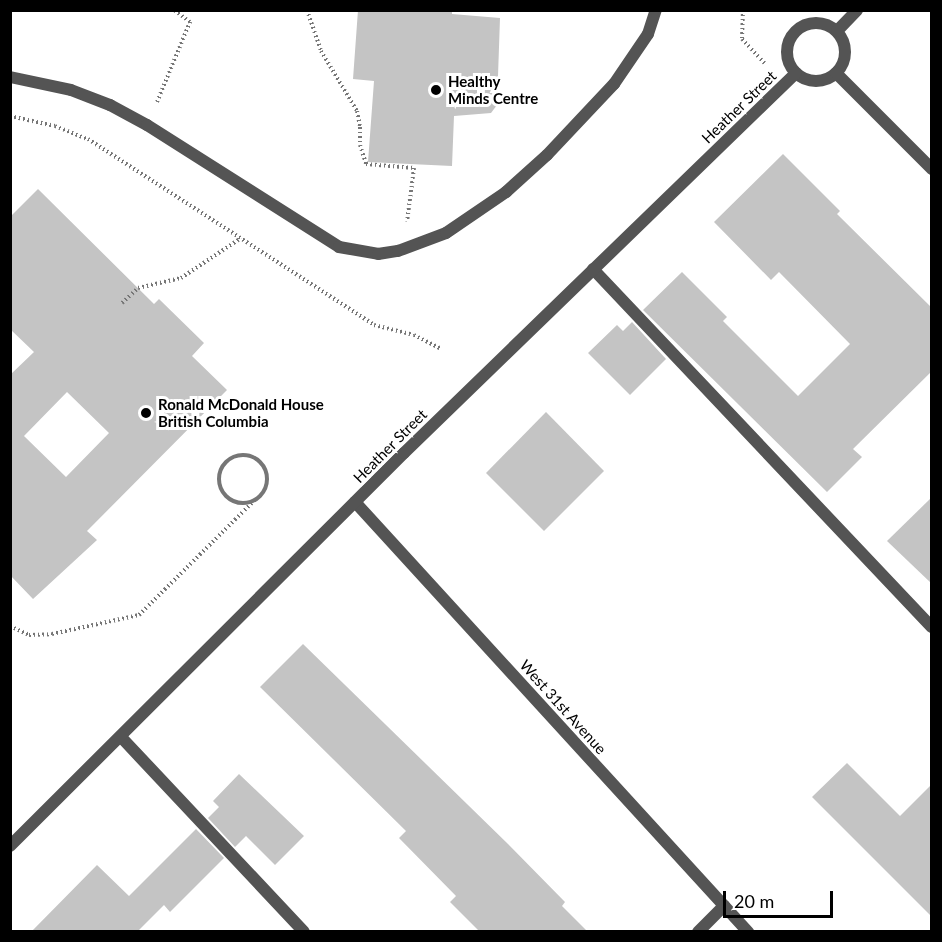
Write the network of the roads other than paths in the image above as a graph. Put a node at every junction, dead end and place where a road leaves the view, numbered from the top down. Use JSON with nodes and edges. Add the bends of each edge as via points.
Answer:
{"nodes":[{"id":1,"x":656,"y":10,"type":"edge"},
{"id":2,"x":857,"y":10,"type":"edge"},
{"id":3,"x":837,"y":31,"type":"junction"},
{"id":4,"x":796,"y":73,"type":"junction"},
{"id":5,"x":836,"y":73,"type":"junction"},
{"id":6,"x":10,"y":77,"type":"edge"},
{"id":7,"x":932,"y":169,"type":"edge"},
{"id":8,"x":593,"y":269,"type":"junction"},
{"id":9,"x":355,"y":502,"type":"junction"},
{"id":10,"x":932,"y":627,"type":"edge"},
{"id":11,"x":121,"y":736,"type":"junction"},
{"id":12,"x":10,"y":846,"type":"edge"},
{"id":13,"x":724,"y":906,"type":"junction"},
{"id":14,"x":304,"y":932,"type":"edge"},
{"id":15,"x":698,"y":932,"type":"edge"},
{"id":16,"x":748,"y":932,"type":"edge"}],
"edges":[{"from":1,"to":6,"type":"street","via":[[648,33],[620,76],[507,192],[446,233],[398,251],[378,254],[339,247],[110,105],[71,90]]},
{"from":2,"to":3,"type":"street"},
{"from":3,"to":4,"type":"street","via":[[816,22],[795,32],[787,53]]},
{"from":3,"to":5,"type":"street","via":[[845,52]]},
{"from":4,"to":5,"type":"street","via":[[816,81]]},
{"from":4,"to":8,"type":"street","name":"Heather Street"},
{"from":5,"to":7,"type":"street"},
{"from":8,"to":9,"type":"street","name":"Heather Street"},
{"from":8,"to":10,"type":"street"},
{"from":9,"to":11,"type":"street","name":"Heather Street"},
{"from":9,"to":13,"type":"street","name":"West 31st Avenue"},
{"from":11,"to":12,"type":"street","name":"Heather Street"},
{"from":11,"to":14,"type":"street"},
{"from":13,"to":15,"type":"street"},
{"from":13,"to":16,"type":"street","name":"West 31st Avenue"}]}
